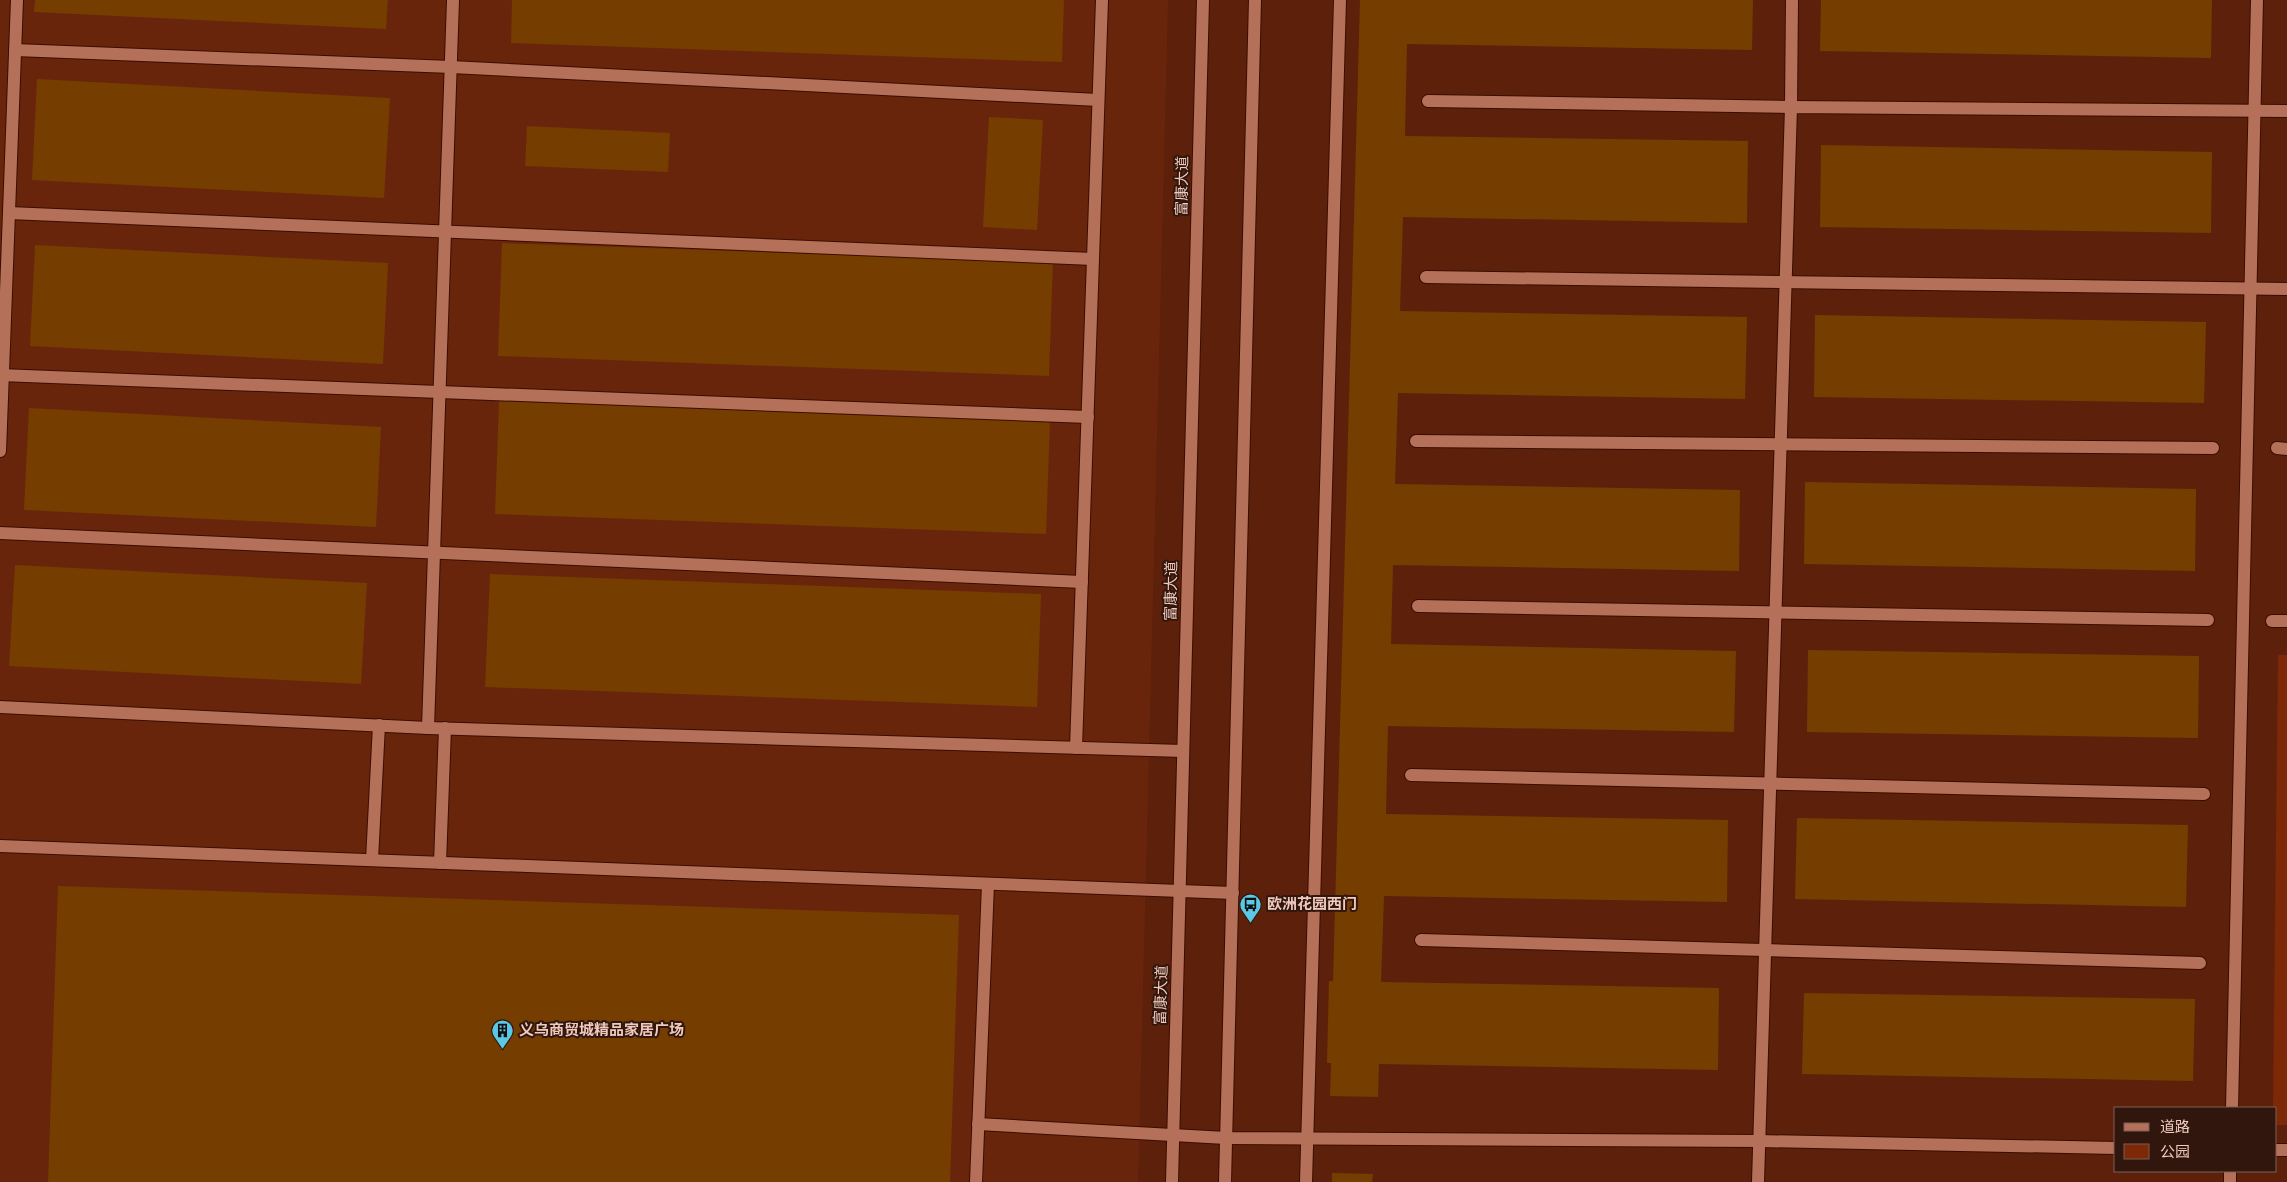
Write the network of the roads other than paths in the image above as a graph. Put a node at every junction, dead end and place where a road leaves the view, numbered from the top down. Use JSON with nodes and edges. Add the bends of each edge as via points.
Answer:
{"nodes":[{"id":1,"x":17,"y":0,"type":"edge"},
{"id":2,"x":453,"y":0,"type":"edge"},
{"id":3,"x":1102,"y":0,"type":"edge"},
{"id":4,"x":1203,"y":0,"type":"edge"},
{"id":5,"x":1255,"y":0,"type":"edge"},
{"id":6,"x":1340,"y":0,"type":"edge"},
{"id":7,"x":1792,"y":0,"type":"edge"},
{"id":8,"x":2257,"y":0,"type":"edge"},
{"id":9,"x":15,"y":50,"type":"junction"},
{"id":10,"x":451,"y":67,"type":"junction"},
{"id":11,"x":1098,"y":100,"type":"junction"},
{"id":12,"x":1428,"y":101,"type":"dead end"},
{"id":13,"x":1790,"y":106,"type":"junction"},
{"id":14,"x":2255,"y":111,"type":"junction"},
{"id":15,"x":2287,"y":111,"type":"edge"},
{"id":16,"x":9,"y":213,"type":"junction"},
{"id":17,"x":445,"y":231,"type":"junction"},
{"id":18,"x":1093,"y":259,"type":"junction"},
{"id":19,"x":1426,"y":277,"type":"dead end"},
{"id":20,"x":1785,"y":282,"type":"junction"},
{"id":21,"x":2250,"y":288,"type":"junction"},
{"id":22,"x":2287,"y":288,"type":"edge"},
{"id":23,"x":1,"y":376,"type":"edge"},
{"id":24,"x":440,"y":392,"type":"junction"},
{"id":25,"x":1088,"y":417,"type":"junction"},
{"id":26,"x":1416,"y":441,"type":"dead end"},
{"id":27,"x":1780,"y":444,"type":"junction"},
{"id":28,"x":2213,"y":448,"type":"dead end"},
{"id":29,"x":0,"y":451,"type":"edge"},
{"id":30,"x":0,"y":533,"type":"edge"},
{"id":31,"x":434,"y":553,"type":"junction"},
{"id":32,"x":1082,"y":582,"type":"junction"},
{"id":33,"x":1418,"y":606,"type":"dead end"},
{"id":34,"x":1775,"y":613,"type":"junction"},
{"id":35,"x":2208,"y":620,"type":"dead end"},
{"id":36,"x":2272,"y":621,"type":"dead end"},
{"id":37,"x":2287,"y":621,"type":"edge"},
{"id":38,"x":0,"y":707,"type":"edge"},
{"id":39,"x":379,"y":725,"type":"junction"},
{"id":40,"x":428,"y":728,"type":"junction"},
{"id":41,"x":445,"y":728,"type":"junction"},
{"id":42,"x":1076,"y":748,"type":"junction"},
{"id":43,"x":1183,"y":751,"type":"junction"},
{"id":44,"x":1411,"y":775,"type":"dead end"},
{"id":45,"x":1770,"y":785,"type":"junction"},
{"id":46,"x":2204,"y":794,"type":"dead end"},
{"id":47,"x":0,"y":846,"type":"edge"},
{"id":48,"x":372,"y":860,"type":"junction"},
{"id":49,"x":440,"y":863,"type":"junction"},
{"id":50,"x":988,"y":884,"type":"junction"},
{"id":51,"x":1180,"y":892,"type":"junction"},
{"id":52,"x":1233,"y":893,"type":"junction"},
{"id":53,"x":1420,"y":940,"type":"dead end"},
{"id":54,"x":1765,"y":950,"type":"junction"},
{"id":55,"x":2200,"y":964,"type":"dead end"},
{"id":56,"x":2232,"y":1107,"type":"edge"},
{"id":57,"x":978,"y":1124,"type":"junction"},
{"id":58,"x":1174,"y":1135,"type":"junction"},
{"id":59,"x":1226,"y":1138,"type":"junction"},
{"id":60,"x":1307,"y":1138,"type":"junction"},
{"id":61,"x":1759,"y":1141,"type":"junction"},
{"id":62,"x":2114,"y":1148,"type":"edge"},
{"id":63,"x":976,"y":1182,"type":"edge"},
{"id":64,"x":1172,"y":1182,"type":"edge"},
{"id":65,"x":1225,"y":1182,"type":"edge"},
{"id":66,"x":1306,"y":1182,"type":"edge"},
{"id":67,"x":1758,"y":1182,"type":"edge"}],
"edges":[{"from":1,"to":9,"type":"street"},
{"from":2,"to":10,"type":"street"},
{"from":3,"to":11,"type":"street"},
{"from":4,"to":43,"type":"street","name":"富康大道"},
{"from":5,"to":52,"type":"street"},
{"from":6,"to":60,"type":"street"},
{"from":7,"to":13,"type":"street"},
{"from":8,"to":14,"type":"street"},
{"from":9,"to":10,"type":"street"},
{"from":9,"to":16,"type":"street"},
{"from":10,"to":11,"type":"street"},
{"from":10,"to":17,"type":"street"},
{"from":11,"to":18,"type":"street"},
{"from":12,"to":13,"type":"street"},
{"from":13,"to":14,"type":"street"},
{"from":13,"to":20,"type":"street"},
{"from":14,"to":15,"type":"street"},
{"from":14,"to":21,"type":"street"},
{"from":16,"to":17,"type":"street"},
{"from":16,"to":23,"type":"street"},
{"from":17,"to":18,"type":"street"},
{"from":17,"to":24,"type":"street"},
{"from":18,"to":25,"type":"street"},
{"from":19,"to":20,"type":"street"},
{"from":20,"to":21,"type":"street"},
{"from":20,"to":27,"type":"street"},
{"from":21,"to":22,"type":"street"},
{"from":21,"to":56,"type":"street"},
{"from":23,"to":24,"type":"street"},
{"from":23,"to":29,"type":"street"},
{"from":24,"to":25,"type":"street"},
{"from":24,"to":31,"type":"street"},
{"from":25,"to":32,"type":"street"},
{"from":26,"to":27,"type":"street"},
{"from":27,"to":28,"type":"street"},
{"from":27,"to":34,"type":"street"},
{"from":30,"to":31,"type":"street"},
{"from":31,"to":32,"type":"street"},
{"from":31,"to":40,"type":"street"},
{"from":32,"to":42,"type":"street"},
{"from":33,"to":34,"type":"street"},
{"from":34,"to":35,"type":"street"},
{"from":34,"to":45,"type":"street"},
{"from":36,"to":37,"type":"street"},
{"from":38,"to":39,"type":"street"},
{"from":39,"to":40,"type":"street"},
{"from":39,"to":48,"type":"street"},
{"from":40,"to":41,"type":"street"},
{"from":41,"to":42,"type":"street"},
{"from":41,"to":49,"type":"street"},
{"from":42,"to":43,"type":"street"},
{"from":43,"to":51,"type":"street","name":"富康大道"},
{"from":44,"to":45,"type":"street"},
{"from":45,"to":46,"type":"street"},
{"from":45,"to":54,"type":"street"},
{"from":47,"to":48,"type":"street"},
{"from":48,"to":49,"type":"street"},
{"from":49,"to":50,"type":"street"},
{"from":50,"to":51,"type":"street"},
{"from":50,"to":57,"type":"street"},
{"from":51,"to":52,"type":"street"},
{"from":51,"to":58,"type":"street","name":"富康大道"},
{"from":52,"to":59,"type":"street"},
{"from":53,"to":54,"type":"street"},
{"from":54,"to":55,"type":"street"},
{"from":54,"to":61,"type":"street"},
{"from":57,"to":58,"type":"street"},
{"from":57,"to":63,"type":"street"},
{"from":58,"to":59,"type":"street"},
{"from":58,"to":64,"type":"street","name":"富康大道"},
{"from":59,"to":60,"type":"street"},
{"from":59,"to":65,"type":"street"},
{"from":60,"to":61,"type":"street"},
{"from":60,"to":66,"type":"street"},
{"from":61,"to":62,"type":"street"},
{"from":61,"to":67,"type":"street"}]}
